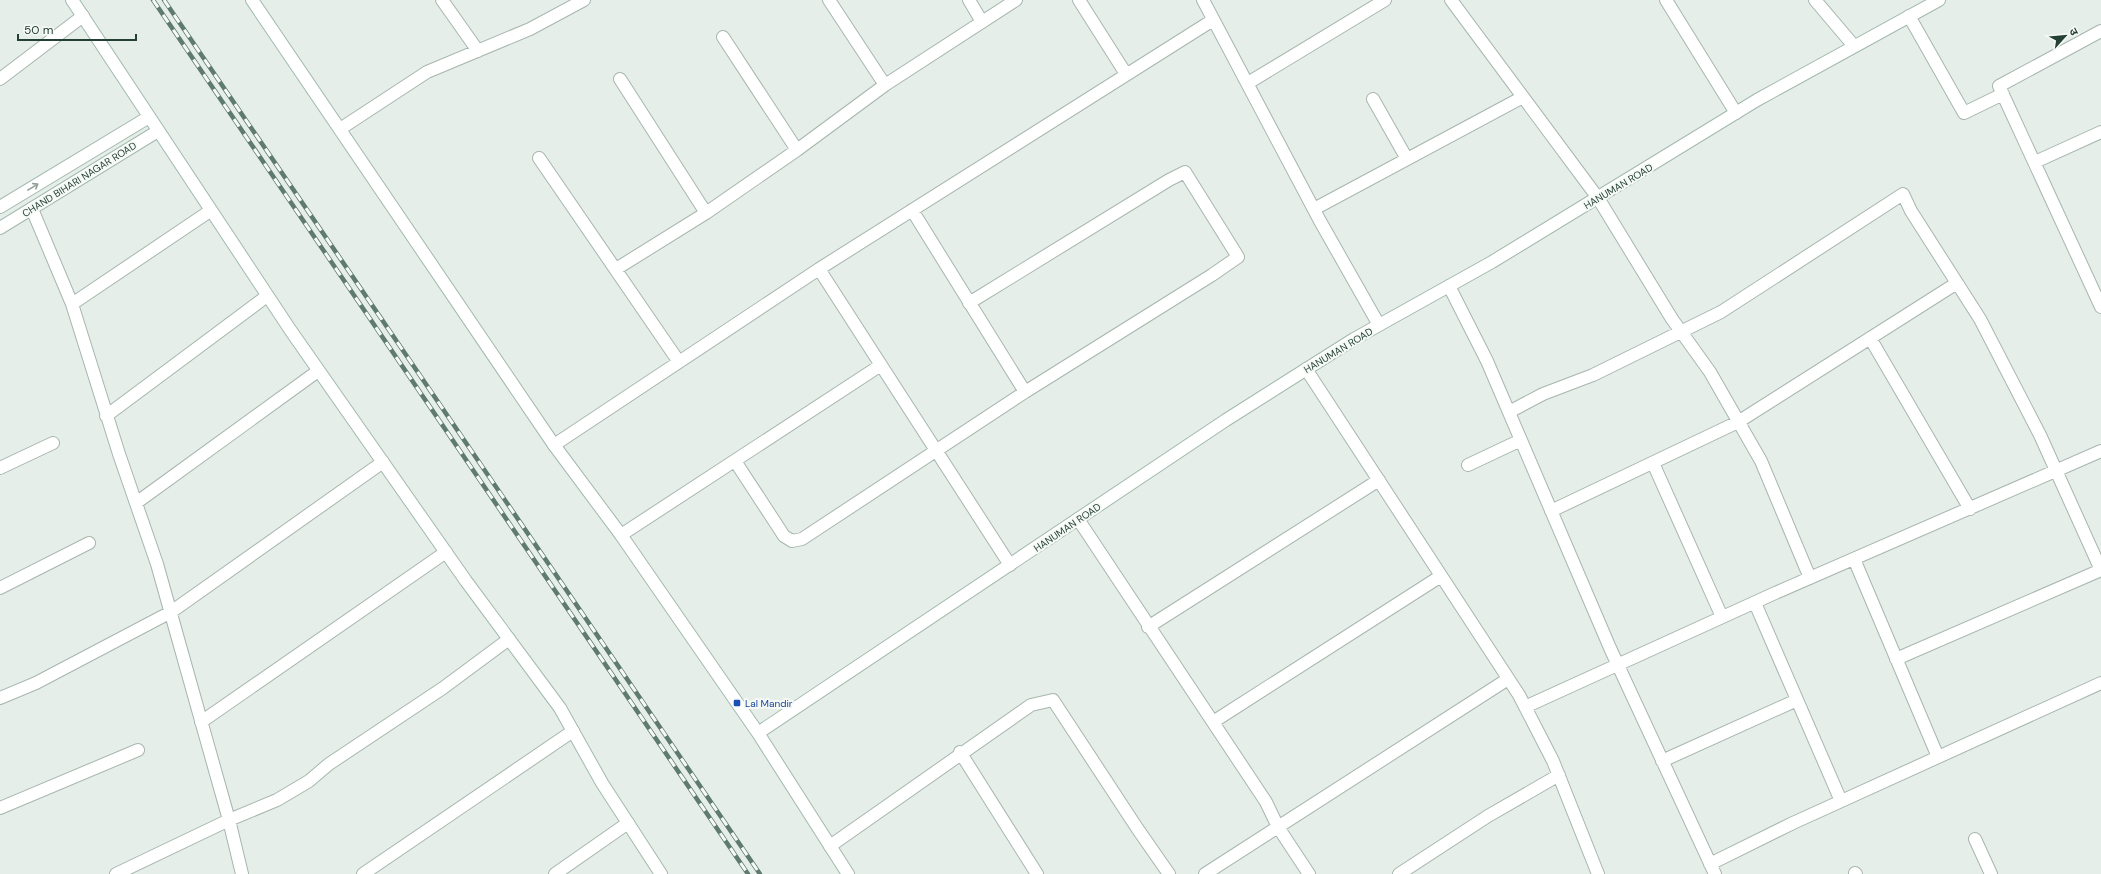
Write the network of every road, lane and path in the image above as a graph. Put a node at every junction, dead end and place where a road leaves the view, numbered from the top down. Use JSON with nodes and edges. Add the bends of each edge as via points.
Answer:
{"nodes":[{"id":1,"x":72,"y":0,"type":"edge"},
{"id":2,"x":252,"y":0,"type":"edge"},
{"id":3,"x":442,"y":0,"type":"edge"},
{"id":4,"x":584,"y":0,"type":"edge"},
{"id":5,"x":829,"y":0,"type":"edge"},
{"id":6,"x":969,"y":0,"type":"edge"},
{"id":7,"x":1016,"y":0,"type":"edge"},
{"id":8,"x":1079,"y":0,"type":"edge"},
{"id":9,"x":1203,"y":0,"type":"edge"},
{"id":10,"x":1385,"y":0,"type":"edge"},
{"id":11,"x":1451,"y":0,"type":"edge"},
{"id":12,"x":1666,"y":0,"type":"edge"},
{"id":13,"x":1815,"y":0,"type":"edge"},
{"id":14,"x":1939,"y":0,"type":"edge"},
{"id":15,"x":568,"y":4,"type":"edge"},
{"id":16,"x":1365,"y":6,"type":"edge"},
{"id":17,"x":83,"y":16,"type":"junction"},
{"id":18,"x":1909,"y":16,"type":"junction"},
{"id":19,"x":1213,"y":20,"type":"junction"},
{"id":20,"x":982,"y":22,"type":"junction"},
{"id":21,"x":2101,"y":31,"type":"edge"},
{"id":22,"x":723,"y":37,"type":"dead end"},
{"id":23,"x":1854,"y":46,"type":"junction"},
{"id":24,"x":478,"y":51,"type":"junction"},
{"id":25,"x":1126,"y":74,"type":"junction"},
{"id":26,"x":0,"y":79,"type":"edge"},
{"id":27,"x":620,"y":79,"type":"dead end"},
{"id":28,"x":1248,"y":83,"type":"junction"},
{"id":29,"x":885,"y":84,"type":"junction"},
{"id":30,"x":2003,"y":94,"type":"junction"},
{"id":31,"x":1523,"y":97,"type":"junction"},
{"id":32,"x":1373,"y":99,"type":"dead end"},
{"id":33,"x":1736,"y":113,"type":"junction"},
{"id":34,"x":149,"y":116,"type":"junction"},
{"id":35,"x":340,"y":130,"type":"junction"},
{"id":36,"x":158,"y":131,"type":"junction"},
{"id":37,"x":2101,"y":132,"type":"edge"},
{"id":38,"x":797,"y":150,"type":"junction"},
{"id":39,"x":539,"y":158,"type":"dead end"},
{"id":40,"x":1407,"y":159,"type":"junction"},
{"id":41,"x":2035,"y":162,"type":"junction"},
{"id":42,"x":1598,"y":198,"type":"junction"},
{"id":43,"x":0,"y":207,"type":"edge"},
{"id":44,"x":32,"y":209,"type":"junction"},
{"id":45,"x":1314,"y":209,"type":"junction"},
{"id":46,"x":912,"y":210,"type":"junction"},
{"id":47,"x":210,"y":211,"type":"junction"},
{"id":48,"x":706,"y":213,"type":"junction"},
{"id":49,"x":0,"y":228,"type":"edge"},
{"id":50,"x":616,"y":269,"type":"junction"},
{"id":51,"x":819,"y":269,"type":"junction"},
{"id":52,"x":1957,"y":283,"type":"junction"},
{"id":53,"x":1449,"y":286,"type":"junction"},
{"id":54,"x":267,"y":296,"type":"junction"},
{"id":55,"x":969,"y":303,"type":"junction"},
{"id":56,"x":72,"y":304,"type":"junction"},
{"id":57,"x":2101,"y":307,"type":"edge"},
{"id":58,"x":1380,"y":325,"type":"junction"},
{"id":59,"x":1681,"y":331,"type":"junction"},
{"id":60,"x":1870,"y":338,"type":"junction"},
{"id":61,"x":679,"y":362,"type":"junction"},
{"id":62,"x":881,"y":364,"type":"junction"},
{"id":63,"x":1306,"y":369,"type":"junction"},
{"id":64,"x":318,"y":370,"type":"junction"},
{"id":65,"x":1025,"y":392,"type":"junction"},
{"id":66,"x":1509,"y":412,"type":"junction"},
{"id":67,"x":106,"y":416,"type":"junction"},
{"id":68,"x":1738,"y":422,"type":"junction"},
{"id":69,"x":1521,"y":440,"type":"junction"},
{"id":70,"x":53,"y":443,"type":"dead end"},
{"id":71,"x":554,"y":445,"type":"junction"},
{"id":72,"x":2101,"y":451,"type":"edge"},
{"id":73,"x":936,"y":452,"type":"junction"},
{"id":74,"x":735,"y":461,"type":"junction"},
{"id":75,"x":383,"y":462,"type":"junction"},
{"id":76,"x":1653,"y":463,"type":"junction"},
{"id":77,"x":1468,"y":465,"type":"dead end"},
{"id":78,"x":0,"y":468,"type":"edge"},
{"id":79,"x":2056,"y":470,"type":"junction"},
{"id":80,"x":1379,"y":480,"type":"junction"},
{"id":81,"x":136,"y":503,"type":"junction"},
{"id":82,"x":1970,"y":509,"type":"junction"},
{"id":83,"x":1551,"y":511,"type":"junction"},
{"id":84,"x":1078,"y":519,"type":"junction"},
{"id":85,"x":621,"y":536,"type":"junction"},
{"id":86,"x":89,"y":543,"type":"dead end"},
{"id":87,"x":446,"y":552,"type":"junction"},
{"id":88,"x":1854,"y":559,"type":"junction"},
{"id":89,"x":1010,"y":565,"type":"junction"},
{"id":90,"x":2101,"y":570,"type":"edge"},
{"id":91,"x":1441,"y":576,"type":"junction"},
{"id":92,"x":1810,"y":578,"type":"junction"},
{"id":93,"x":0,"y":588,"type":"edge"},
{"id":94,"x":1755,"y":602,"type":"junction"},
{"id":95,"x":171,"y":612,"type":"junction"},
{"id":96,"x":1722,"y":617,"type":"junction"},
{"id":97,"x":1148,"y":627,"type":"junction"},
{"id":98,"x":509,"y":639,"type":"junction"},
{"id":99,"x":1896,"y":658,"type":"junction"},
{"id":100,"x":1618,"y":664,"type":"junction"},
{"id":101,"x":1508,"y":679,"type":"junction"},
{"id":102,"x":2101,"y":683,"type":"edge"},
{"id":103,"x":0,"y":698,"type":"edge"},
{"id":104,"x":1797,"y":700,"type":"junction"},
{"id":105,"x":1525,"y":707,"type":"junction"},
{"id":106,"x":201,"y":722,"type":"junction"},
{"id":107,"x":1213,"y":722,"type":"junction"},
{"id":108,"x":573,"y":731,"type":"junction"},
{"id":109,"x":758,"y":733,"type":"junction"},
{"id":110,"x":138,"y":750,"type":"dead end"},
{"id":111,"x":960,"y":752,"type":"junction"},
{"id":112,"x":1938,"y":756,"type":"junction"},
{"id":113,"x":1662,"y":762,"type":"junction"},
{"id":114,"x":1558,"y":775,"type":"junction"},
{"id":115,"x":1841,"y":801,"type":"junction"},
{"id":116,"x":0,"y":808,"type":"edge"},
{"id":117,"x":229,"y":820,"type":"junction"},
{"id":118,"x":628,"y":823,"type":"junction"},
{"id":119,"x":1278,"y":827,"type":"junction"},
{"id":120,"x":1975,"y":839,"type":"dead end"},
{"id":121,"x":830,"y":846,"type":"junction"},
{"id":122,"x":1712,"y":869,"type":"edge"},
{"id":123,"x":116,"y":874,"type":"edge"},
{"id":124,"x":242,"y":874,"type":"edge"},
{"id":125,"x":363,"y":874,"type":"edge"},
{"id":126,"x":555,"y":874,"type":"edge"},
{"id":127,"x":662,"y":874,"type":"edge"},
{"id":128,"x":848,"y":874,"type":"edge"},
{"id":129,"x":1037,"y":874,"type":"edge"},
{"id":130,"x":1169,"y":874,"type":"edge"},
{"id":131,"x":1205,"y":874,"type":"edge"},
{"id":132,"x":1308,"y":874,"type":"edge"},
{"id":133,"x":1399,"y":874,"type":"edge"},
{"id":134,"x":1598,"y":874,"type":"edge"},
{"id":135,"x":1991,"y":874,"type":"edge"}],
"edges":[{"from":1,"to":17,"type":"street"},
{"from":2,"to":35,"type":"street"},
{"from":3,"to":24,"type":"street"},
{"from":4,"to":15,"type":"street"},
{"from":5,"to":29,"type":"street"},
{"from":6,"to":20,"type":"street"},
{"from":7,"to":20,"type":"street"},
{"from":8,"to":25,"type":"street"},
{"from":9,"to":19,"type":"street"},
{"from":10,"to":16,"type":"street"},
{"from":11,"to":31,"type":"street"},
{"from":12,"to":33,"type":"street"},
{"from":13,"to":23,"type":"street"},
{"from":14,"to":18,"type":"street","name":"HANUMAN ROAD"},
{"from":15,"to":24,"type":"street","via":[[530,29]]},
{"from":16,"to":28,"type":"street"},
{"from":17,"to":26,"type":"street"},
{"from":17,"to":34,"type":"street"},
{"from":18,"to":23,"type":"street","name":"HANUMAN ROAD"},
{"from":18,"to":30,"type":"street","via":[[1964,112]]},
{"from":19,"to":25,"type":"street"},
{"from":19,"to":28,"type":"street"},
{"from":20,"to":29,"type":"street"},
{"from":21,"to":30,"type":"street","via":[[1999,86]]},
{"from":22,"to":38,"type":"street"},
{"from":23,"to":33,"type":"street","name":"HANUMAN ROAD"},
{"from":24,"to":35,"type":"street","via":[[427,72]]},
{"from":25,"to":46,"type":"street"},
{"from":27,"to":48,"type":"street"},
{"from":28,"to":45,"type":"street"},
{"from":29,"to":38,"type":"street"},
{"from":30,"to":41,"type":"street"},
{"from":31,"to":40,"type":"street"},
{"from":31,"to":42,"type":"street"},
{"from":32,"to":40,"type":"street"},
{"from":33,"to":42,"type":"street","name":"HANUMAN ROAD"},
{"from":34,"to":36,"type":"street"},
{"from":43,"to":34,"type":"street","name":"CHAND BIHARI NAGAR ROAD","one_way":true},
{"from":35,"to":71,"type":"street"},
{"from":36,"to":44,"type":"street","name":"CHAND BIHARI NAGAR ROAD"},
{"from":36,"to":47,"type":"street"},
{"from":37,"to":41,"type":"street"},
{"from":38,"to":48,"type":"street"},
{"from":39,"to":50,"type":"street"},
{"from":40,"to":45,"type":"street"},
{"from":41,"to":57,"type":"street"},
{"from":42,"to":53,"type":"street","name":"HANUMAN ROAD"},
{"from":42,"to":59,"type":"street"},
{"from":44,"to":49,"type":"street","name":"CHAND BIHARI NAGAR ROAD"},
{"from":44,"to":56,"type":"street"},
{"from":45,"to":58,"type":"street"},
{"from":46,"to":51,"type":"street"},
{"from":46,"to":55,"type":"street"},
{"from":47,"to":54,"type":"street"},
{"from":47,"to":56,"type":"street"},
{"from":48,"to":50,"type":"street"},
{"from":50,"to":61,"type":"street"},
{"from":51,"to":61,"type":"street"},
{"from":51,"to":62,"type":"street"},
{"from":52,"to":59,"type":"street","via":[[1903,194],[1721,312]]},
{"from":52,"to":60,"type":"street"},
{"from":52,"to":79,"type":"street","via":[[1980,319]]},
{"from":53,"to":58,"type":"street","name":"HANUMAN ROAD"},
{"from":53,"to":66,"type":"street","via":[[1487,361]]},
{"from":54,"to":64,"type":"street"},
{"from":54,"to":67,"type":"street"},
{"from":55,"to":65,"type":"street"},
{"from":55,"to":65,"type":"street","via":[[1169,180],[1185,172],[1189,178],[1238,257]]},
{"from":56,"to":67,"type":"street"},
{"from":58,"to":63,"type":"street","name":"HANUMAN ROAD"},
{"from":59,"to":66,"type":"street","via":[[1593,375],[1543,394]]},
{"from":59,"to":68,"type":"street","via":[[1710,372]]},
{"from":60,"to":68,"type":"street"},
{"from":60,"to":82,"type":"street"},
{"from":61,"to":71,"type":"street"},
{"from":62,"to":73,"type":"street"},
{"from":62,"to":74,"type":"street"},
{"from":63,"to":80,"type":"street"},
{"from":63,"to":84,"type":"street","name":"HANUMAN ROAD"},
{"from":64,"to":75,"type":"street"},
{"from":64,"to":81,"type":"street"},
{"from":65,"to":73,"type":"street"},
{"from":66,"to":69,"type":"street"},
{"from":67,"to":81,"type":"street"},
{"from":68,"to":76,"type":"street"},
{"from":68,"to":92,"type":"street","via":[[1761,462]]},
{"from":69,"to":77,"type":"street"},
{"from":69,"to":83,"type":"street"},
{"from":70,"to":78,"type":"street"},
{"from":71,"to":85,"type":"street"},
{"from":72,"to":79,"type":"street"},
{"from":73,"to":74,"type":"street","via":[[802,539],[792,541],[784,536],[776,525]]},
{"from":73,"to":89,"type":"street"},
{"from":74,"to":85,"type":"street"},
{"from":75,"to":87,"type":"street"},
{"from":75,"to":95,"type":"street"},
{"from":76,"to":83,"type":"street"},
{"from":76,"to":96,"type":"street"},
{"from":79,"to":82,"type":"street"},
{"from":79,"to":90,"type":"street"},
{"from":80,"to":91,"type":"street"},
{"from":80,"to":97,"type":"street"},
{"from":81,"to":95,"type":"street"},
{"from":82,"to":88,"type":"street"},
{"from":83,"to":100,"type":"street"},
{"from":84,"to":89,"type":"street","name":"HANUMAN ROAD"},
{"from":84,"to":97,"type":"street"},
{"from":85,"to":109,"type":"street"},
{"from":86,"to":93,"type":"street"},
{"from":87,"to":98,"type":"street"},
{"from":87,"to":106,"type":"street"},
{"from":88,"to":92,"type":"street"},
{"from":88,"to":99,"type":"street"},
{"from":89,"to":109,"type":"street","name":"HANUMAN ROAD"},
{"from":90,"to":99,"type":"street"},
{"from":91,"to":101,"type":"street"},
{"from":91,"to":107,"type":"street"},
{"from":92,"to":94,"type":"street"},
{"from":94,"to":96,"type":"street"},
{"from":94,"to":104,"type":"street"},
{"from":95,"to":103,"type":"street","via":[[36,683]]},
{"from":95,"to":106,"type":"street"},
{"from":96,"to":100,"type":"street"},
{"from":97,"to":107,"type":"street"},
{"from":98,"to":108,"type":"street","via":[[560,708]]},
{"from":98,"to":117,"type":"street","via":[[443,688],[329,764],[309,781],[277,800]]},
{"from":99,"to":112,"type":"street"},
{"from":100,"to":105,"type":"street"},
{"from":100,"to":113,"type":"street"},
{"from":101,"to":105,"type":"street"},
{"from":101,"to":119,"type":"street"},
{"from":102,"to":112,"type":"street"},
{"from":104,"to":113,"type":"street"},
{"from":104,"to":115,"type":"street"},
{"from":105,"to":114,"type":"street"},
{"from":106,"to":117,"type":"street"},
{"from":107,"to":119,"type":"street","via":[[1266,802]]},
{"from":108,"to":118,"type":"street"},
{"from":108,"to":125,"type":"street"},
{"from":109,"to":121,"type":"street"},
{"from":110,"to":116,"type":"street"},
{"from":111,"to":121,"type":"street"},
{"from":111,"to":129,"type":"street"},
{"from":111,"to":130,"type":"street","via":[[1031,705],[1053,700]]},
{"from":112,"to":115,"type":"street"},
{"from":113,"to":122,"type":"street"},
{"from":114,"to":133,"type":"street","via":[[1488,816]]},
{"from":114,"to":134,"type":"street"},
{"from":115,"to":122,"type":"street"},
{"from":117,"to":123,"type":"street"},
{"from":117,"to":124,"type":"street"},
{"from":118,"to":126,"type":"street"},
{"from":118,"to":127,"type":"street"},
{"from":119,"to":131,"type":"street"},
{"from":119,"to":132,"type":"street"},
{"from":120,"to":135,"type":"street"},
{"from":121,"to":128,"type":"street"}]}
